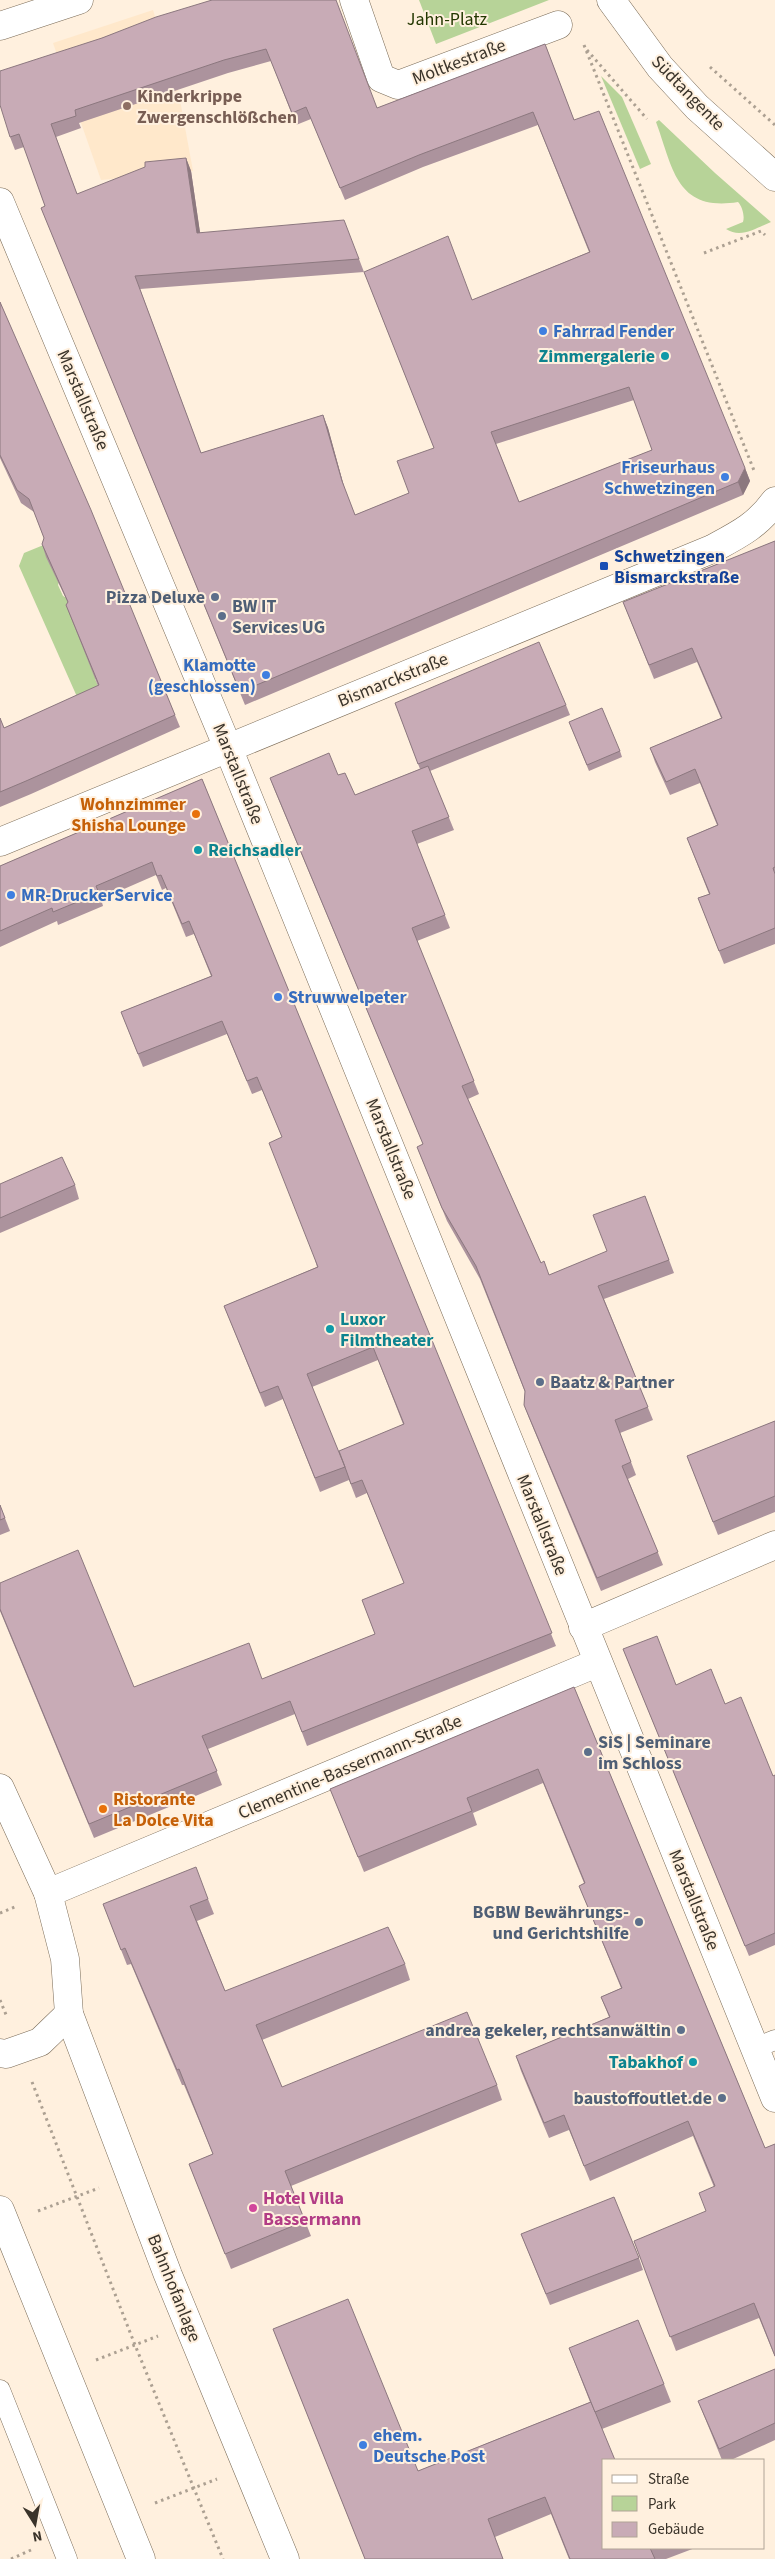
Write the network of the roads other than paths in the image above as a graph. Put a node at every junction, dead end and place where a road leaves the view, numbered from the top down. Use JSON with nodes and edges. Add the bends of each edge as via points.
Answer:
{"nodes":[{"id":1,"x":79,"y":0,"type":"edge"},
{"id":2,"x":354,"y":0,"type":"edge"},
{"id":3,"x":611,"y":0,"type":"edge"},
{"id":4,"x":558,"y":25,"type":"dead end"},
{"id":5,"x":0,"y":26,"type":"edge"},
{"id":6,"x":775,"y":177,"type":"edge"},
{"id":7,"x":0,"y":202,"type":"edge"},
{"id":8,"x":775,"y":501,"type":"edge"},
{"id":9,"x":227,"y":748,"type":"junction"},
{"id":10,"x":0,"y":842,"type":"edge"},
{"id":11,"x":775,"y":1545,"type":"edge"},
{"id":12,"x":582,"y":1627,"type":"junction"},
{"id":13,"x":597,"y":1663,"type":"junction"},
{"id":14,"x":1,"y":1792,"type":"edge"},
{"id":15,"x":48,"y":1893,"type":"junction"},
{"id":16,"x":69,"y":2014,"type":"junction"},
{"id":17,"x":765,"y":2044,"type":"edge"},
{"id":18,"x":10,"y":2051,"type":"edge"},
{"id":19,"x":775,"y":2098,"type":"edge"},
{"id":20,"x":2,"y":2217,"type":"edge"},
{"id":21,"x":0,"y":2390,"type":"edge"},
{"id":22,"x":67,"y":2559,"type":"edge"},
{"id":23,"x":141,"y":2559,"type":"edge"},
{"id":24,"x":285,"y":2559,"type":"edge"}],
"edges":[{"from":1,"to":5,"type":"street"},
{"from":2,"to":4,"type":"street","name":"Moltkestraße","via":[[381,78],[398,85]]},
{"from":3,"to":6,"type":"street","name":"Südtangente","via":[[660,67],[697,107]]},
{"from":7,"to":9,"type":"street","name":"Marstallstraße"},
{"from":8,"to":9,"type":"street","name":"Bismarckstraße","via":[[746,531],[712,549]]},
{"from":9,"to":10,"type":"street","name":"Bismarckstraße"},
{"from":9,"to":12,"type":"street","name":"Marstallstraße"},
{"from":11,"to":12,"type":"street"},
{"from":12,"to":13,"type":"street","name":"Marstallstraße"},
{"from":13,"to":15,"type":"street","name":"Clementine-Bassermann-Straße"},
{"from":13,"to":17,"type":"street","name":"Marstallstraße"},
{"from":14,"to":15,"type":"street","name":"Bahnhofanlage"},
{"from":15,"to":16,"type":"street","name":"Bahnhofanlage","via":[[66,1959]]},
{"from":16,"to":18,"type":"street","via":[[40,2042]]},
{"from":16,"to":24,"type":"street","name":"Bahnhofanlage","via":[[189,2324]]},
{"from":17,"to":19,"type":"street","name":"Marstallstraße"},
{"from":20,"to":23,"type":"street"},
{"from":21,"to":22,"type":"lane"}]}
